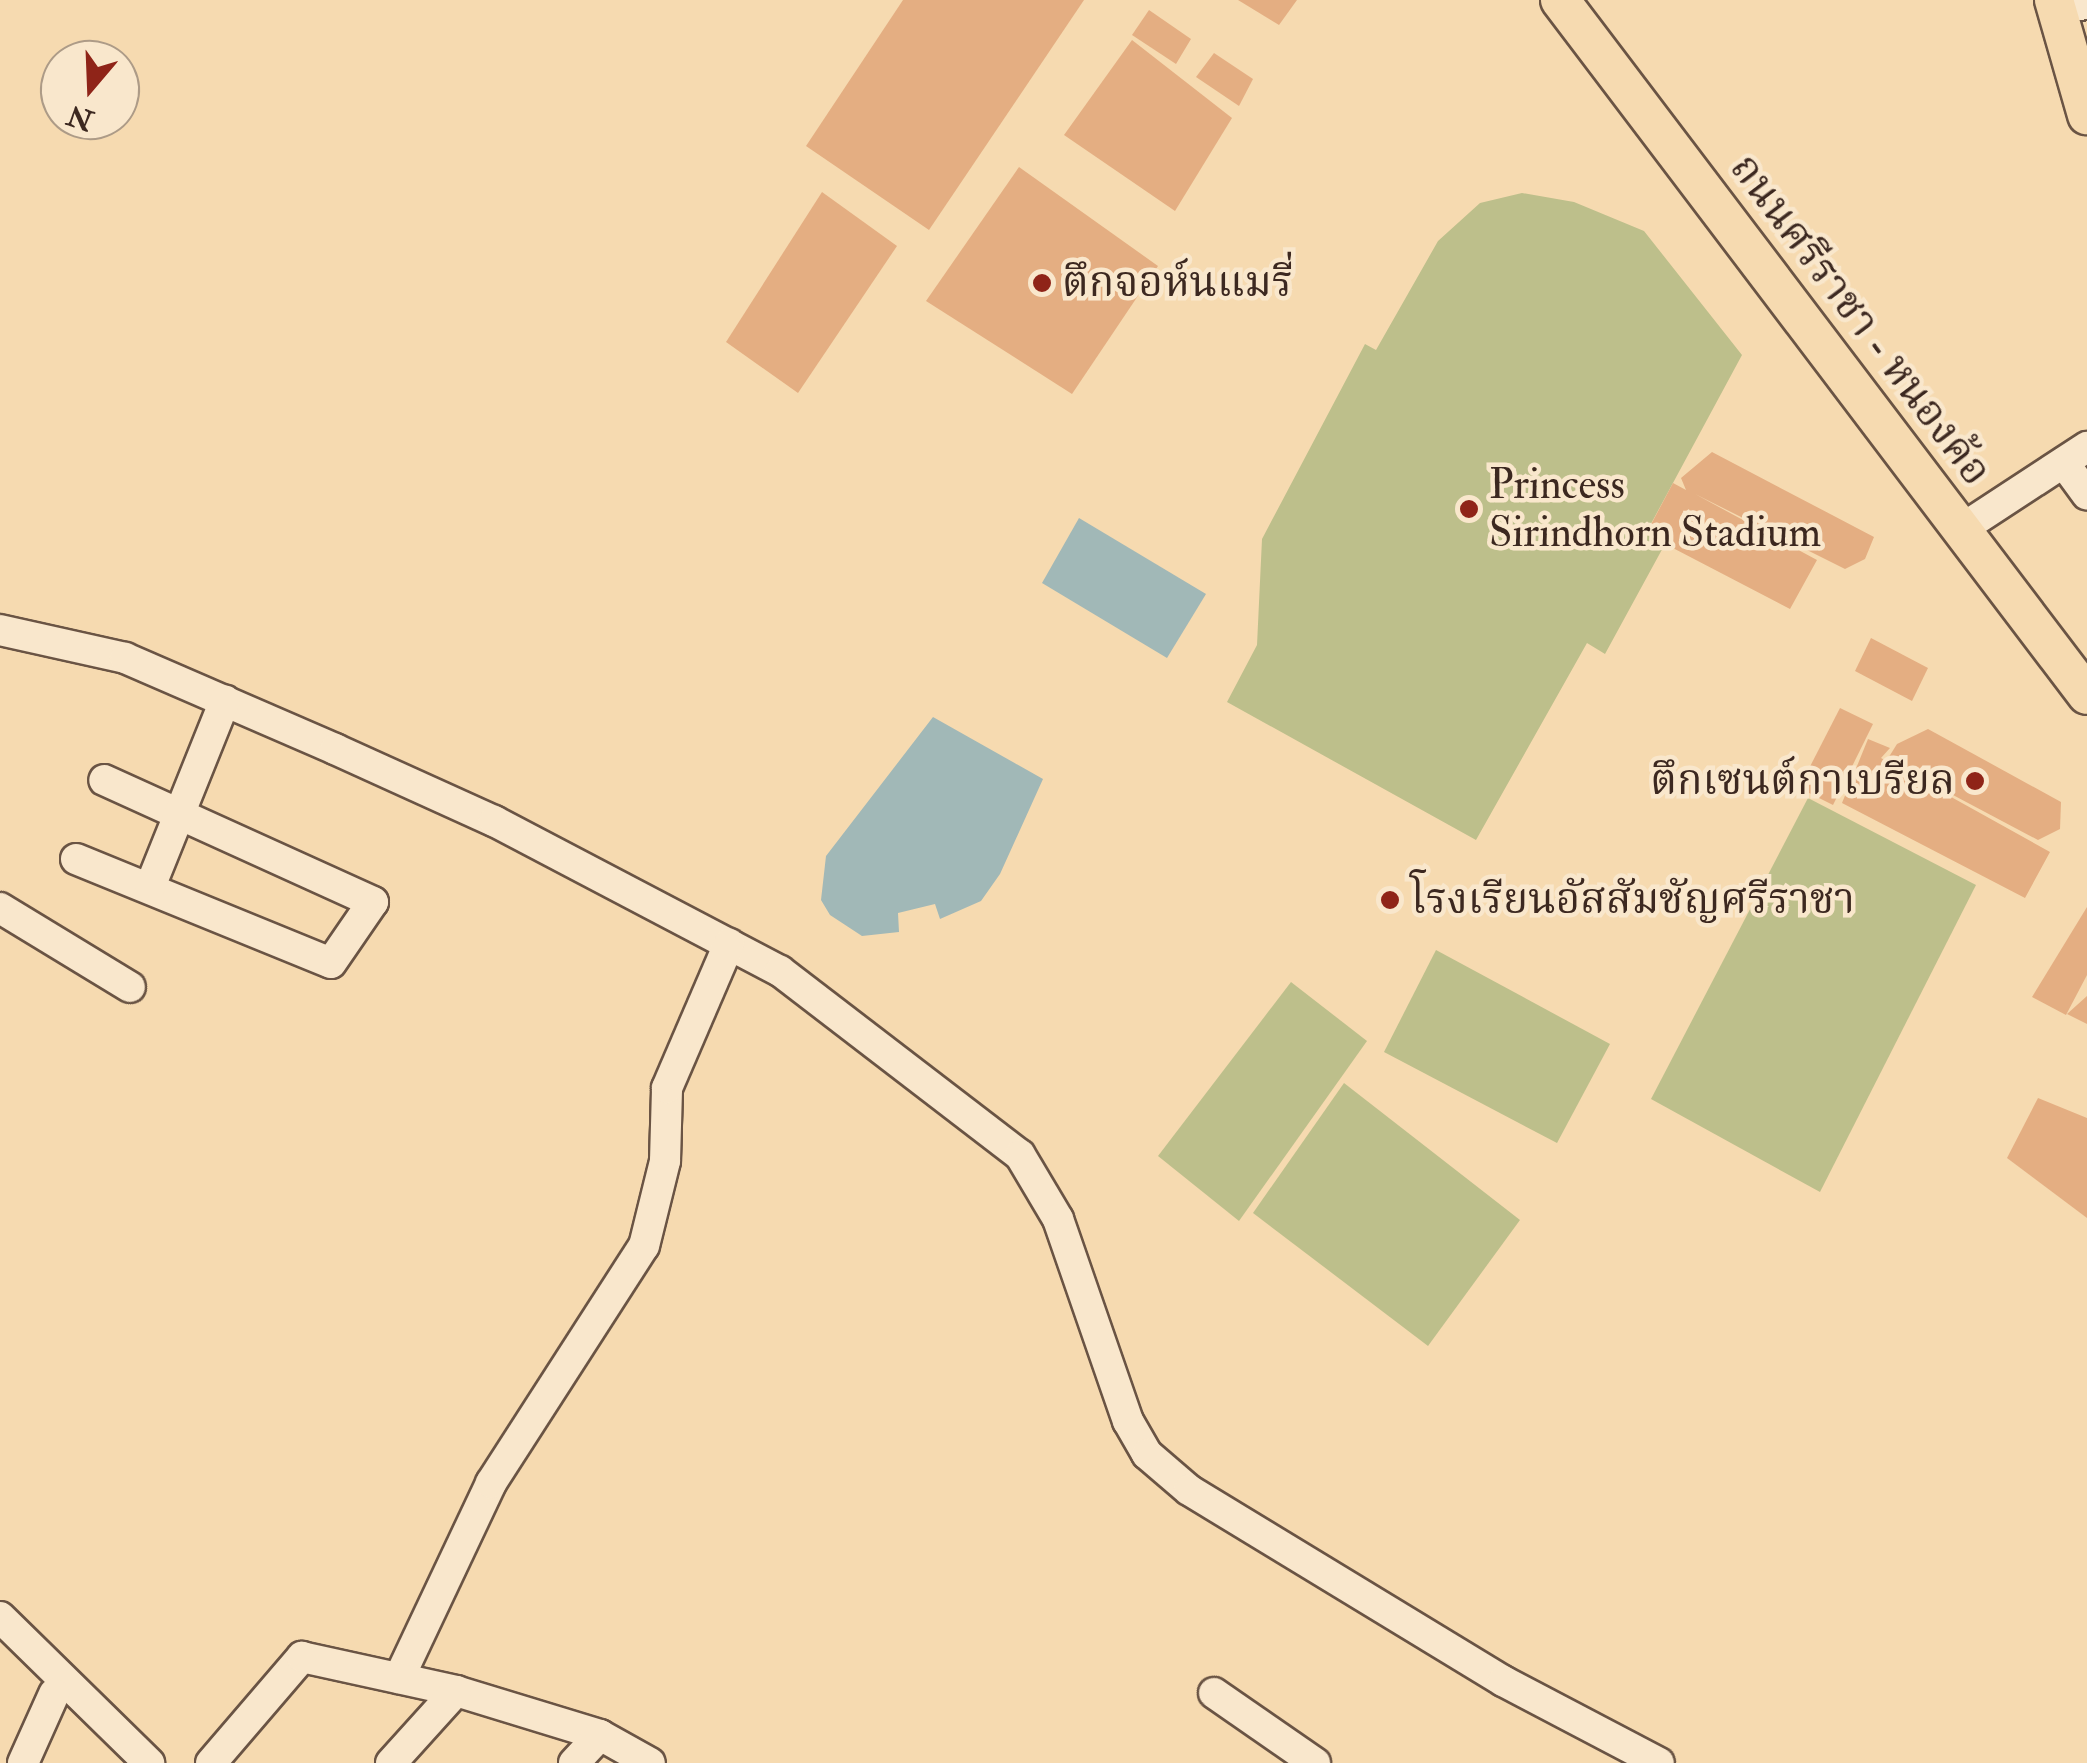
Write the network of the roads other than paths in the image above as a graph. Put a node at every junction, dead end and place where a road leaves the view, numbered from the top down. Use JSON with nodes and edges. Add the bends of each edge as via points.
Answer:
{"nodes":[{"id":1,"x":1560,"y":0,"type":"edge"},
{"id":2,"x":2065,"y":4,"type":"edge"},
{"id":3,"x":2087,"y":115,"type":"edge"},
{"id":4,"x":2076,"y":455,"type":"edge"},
{"id":5,"x":2087,"y":495,"type":"edge"},
{"id":6,"x":1960,"y":530,"type":"junction"},
{"id":7,"x":0,"y":630,"type":"edge"},
{"id":8,"x":2087,"y":696,"type":"edge"},
{"id":9,"x":225,"y":700,"type":"junction"},
{"id":10,"x":104,"y":780,"type":"dead end"},
{"id":11,"x":180,"y":812,"type":"junction"},
{"id":12,"x":76,"y":859,"type":"dead end"},
{"id":13,"x":150,"y":887,"type":"junction"},
{"id":14,"x":0,"y":908,"type":"edge"},
{"id":15,"x":729,"y":944,"type":"junction"},
{"id":16,"x":130,"y":987,"type":"dead end"},
{"id":17,"x":0,"y":1617,"type":"edge"},
{"id":18,"x":399,"y":1678,"type":"junction"},
{"id":19,"x":456,"y":1691,"type":"junction"},
{"id":20,"x":1214,"y":1693,"type":"dead end"},
{"id":21,"x":54,"y":1694,"type":"dead end"},
{"id":22,"x":600,"y":1734,"type":"junction"},
{"id":23,"x":0,"y":1755,"type":"edge"},
{"id":24,"x":20,"y":1763,"type":"edge"},
{"id":25,"x":150,"y":1763,"type":"edge"},
{"id":26,"x":211,"y":1763,"type":"edge"},
{"id":27,"x":391,"y":1763,"type":"edge"},
{"id":28,"x":574,"y":1763,"type":"edge"},
{"id":29,"x":650,"y":1763,"type":"edge"},
{"id":30,"x":1315,"y":1763,"type":"edge"},
{"id":31,"x":1658,"y":1763,"type":"edge"}],
"edges":[{"from":1,"to":6,"type":"main road","name":"ถนนศรีราชา - หนองค้อ"},
{"from":2,"to":3,"type":"main road"},
{"from":4,"to":5,"type":"street"},
{"from":4,"to":6,"type":"street"},
{"from":6,"to":8,"type":"main road","name":"ถนนศรีราชา - หนองค้อ"},
{"from":7,"to":9,"type":"street","via":[[125,658]]},
{"from":9,"to":11,"type":"street"},
{"from":9,"to":15,"type":"street","via":[[494,820]]},
{"from":10,"to":11,"type":"street"},
{"from":11,"to":13,"type":"street"},
{"from":11,"to":13,"type":"street","via":[[373,902],[331,963]]},
{"from":12,"to":13,"type":"street"},
{"from":14,"to":16,"type":"street"},
{"from":15,"to":18,"type":"street","via":[[667,1088],[665,1161],[644,1246],[491,1483]]},
{"from":15,"to":31,"type":"street","via":[[780,971],[1020,1155],[1058,1219],[1128,1421],[1147,1454],[1189,1490],[1469,1660]]},
{"from":17,"to":25,"type":"street"},
{"from":18,"to":19,"type":"street"},
{"from":18,"to":26,"type":"street","via":[[302,1656]]},
{"from":19,"to":22,"type":"street"},
{"from":19,"to":27,"type":"street"},
{"from":20,"to":30,"type":"street"},
{"from":21,"to":24,"type":"street"},
{"from":22,"to":28,"type":"street"},
{"from":22,"to":29,"type":"street"},
{"from":23,"to":24,"type":"street"}]}
